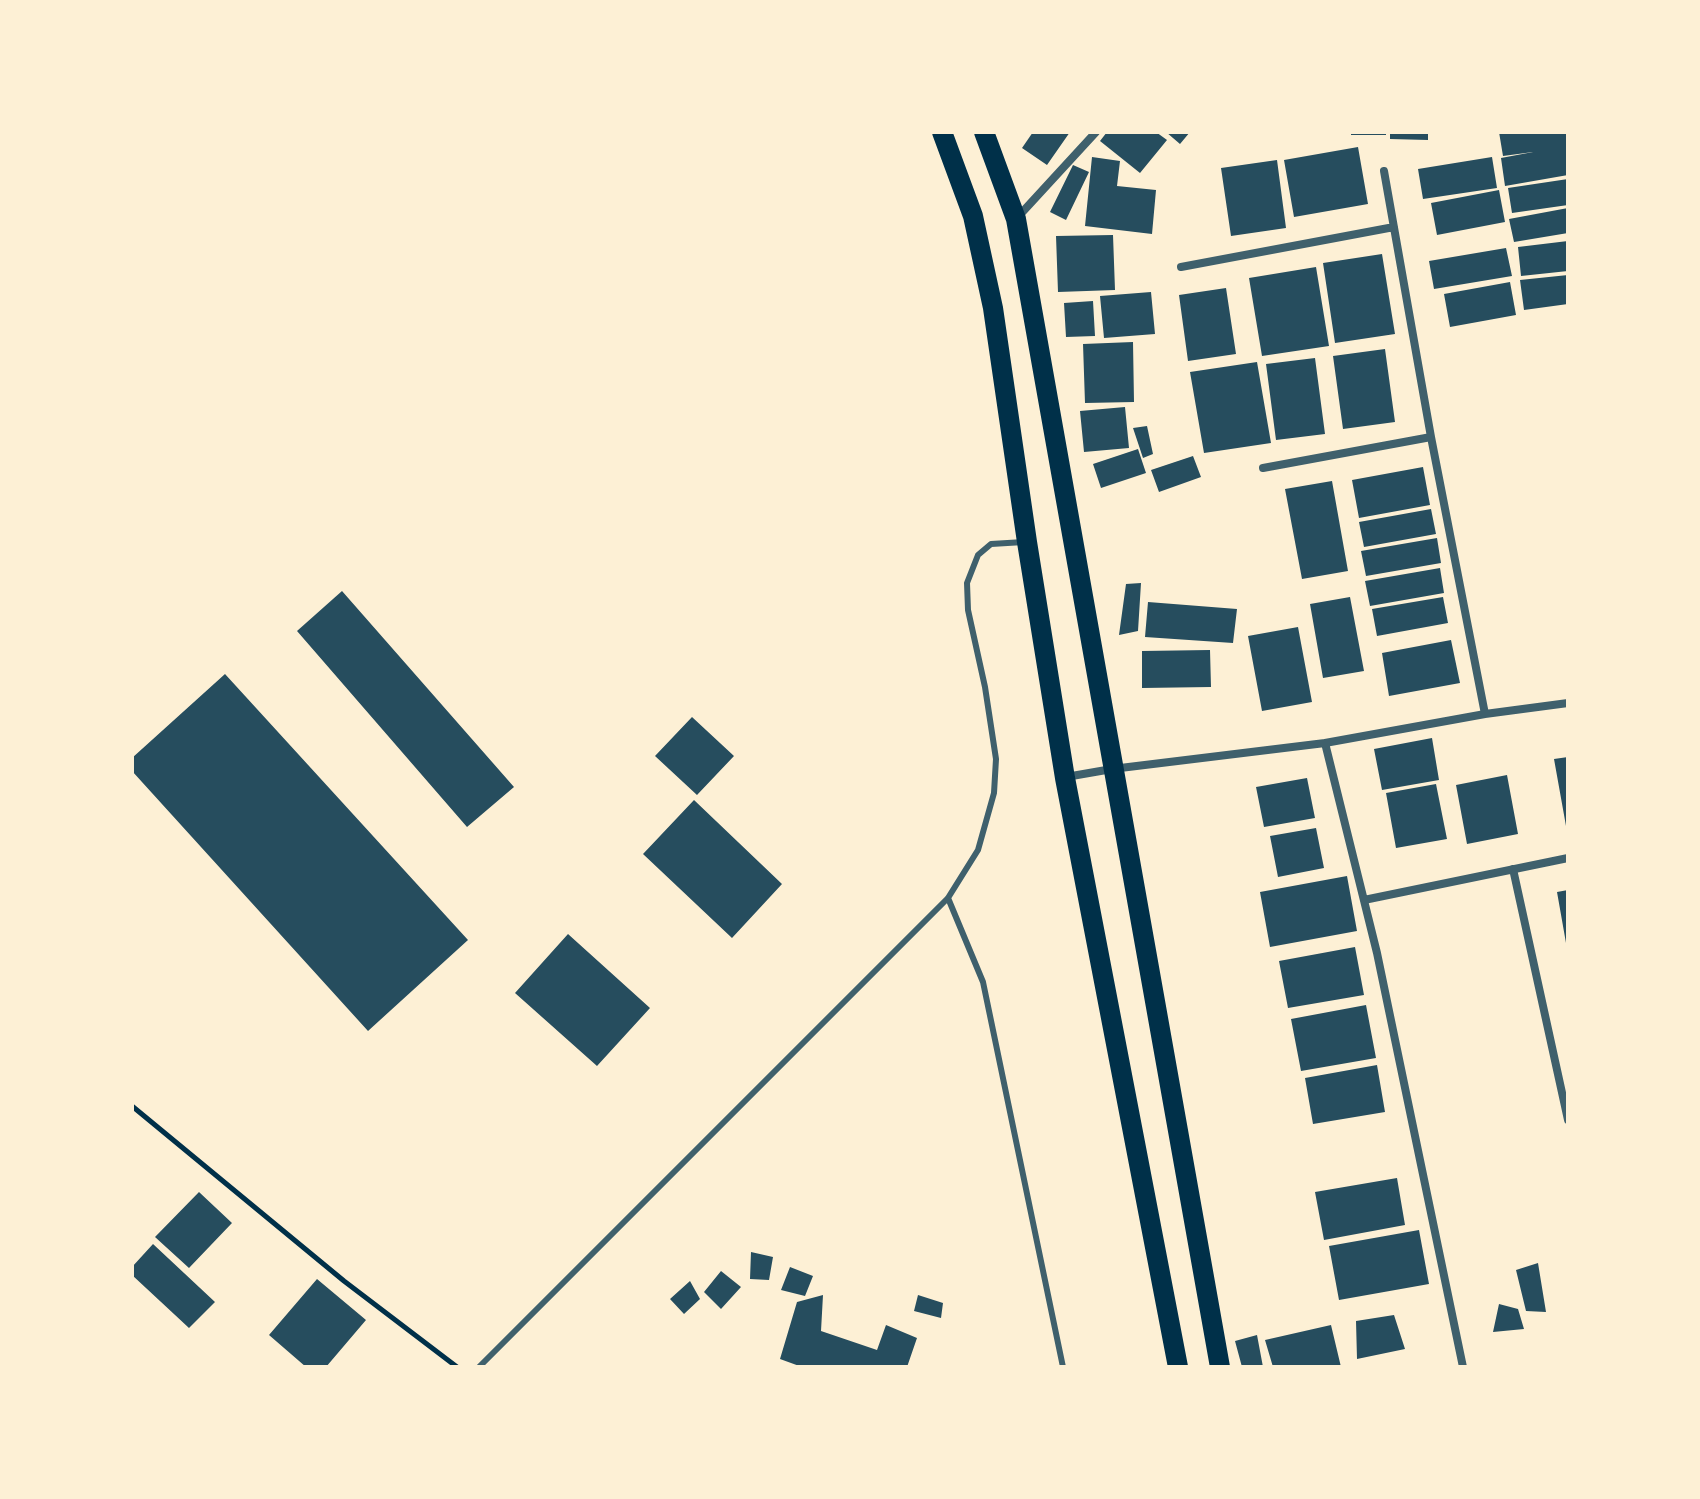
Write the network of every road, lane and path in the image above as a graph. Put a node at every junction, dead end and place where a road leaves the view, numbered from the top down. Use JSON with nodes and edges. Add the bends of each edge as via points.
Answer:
{"nodes":[{"id":1,"x":942,"y":132,"type":"edge"},
{"id":2,"x":984,"y":132,"type":"edge"},
{"id":3,"x":1096,"y":132,"type":"edge"},
{"id":4,"x":1384,"y":171,"type":"dead end"},
{"id":5,"x":1016,"y":219,"type":"junction"},
{"id":6,"x":1394,"y":227,"type":"junction"},
{"id":7,"x":1181,"y":267,"type":"dead end"},
{"id":8,"x":1431,"y":437,"type":"junction"},
{"id":9,"x":1263,"y":468,"type":"dead end"},
{"id":10,"x":1027,"y":542,"type":"junction"},
{"id":11,"x":1568,"y":703,"type":"edge"},
{"id":12,"x":1485,"y":714,"type":"junction"},
{"id":13,"x":1325,"y":743,"type":"junction"},
{"id":14,"x":1112,"y":769,"type":"junction"},
{"id":15,"x":1065,"y":778,"type":"junction"},
{"id":16,"x":1568,"y":858,"type":"edge"},
{"id":17,"x":1513,"y":869,"type":"junction"},
{"id":18,"x":948,"y":898,"type":"junction"},
{"id":19,"x":1364,"y":900,"type":"junction"},
{"id":20,"x":132,"y":1106,"type":"edge"},
{"id":21,"x":1568,"y":1120,"type":"edge"},
{"id":22,"x":457,"y":1367,"type":"edge"},
{"id":23,"x":479,"y":1367,"type":"edge"},
{"id":24,"x":1063,"y":1367,"type":"edge"},
{"id":25,"x":1178,"y":1367,"type":"edge"},
{"id":26,"x":1220,"y":1367,"type":"edge"},
{"id":27,"x":1463,"y":1367,"type":"edge"}],
"edges":[{"from":1,"to":10,"type":"main road","via":[[973,216],[993,308]]},
{"from":2,"to":5,"type":"main road"},
{"from":3,"to":5,"type":"street"},
{"from":4,"to":6,"type":"street"},
{"from":5,"to":14,"type":"main road"},
{"from":6,"to":7,"type":"street"},
{"from":6,"to":8,"type":"street"},
{"from":8,"to":9,"type":"street"},
{"from":8,"to":12,"type":"street"},
{"from":10,"to":15,"type":"main road"},
{"from":10,"to":18,"type":"lane","via":[[991,544],[978,555],[967,583],[996,759],[994,793],[978,850]]},
{"from":11,"to":12,"type":"street"},
{"from":12,"to":13,"type":"street"},
{"from":13,"to":14,"type":"street"},
{"from":13,"to":19,"type":"street"},
{"from":14,"to":15,"type":"street"},
{"from":14,"to":26,"type":"main road"},
{"from":15,"to":25,"type":"main road"},
{"from":16,"to":17,"type":"street"},
{"from":17,"to":19,"type":"street"},
{"from":17,"to":21,"type":"street"},
{"from":18,"to":23,"type":"lane"},
{"from":18,"to":24,"type":"lane","via":[[983,982]]},
{"from":19,"to":27,"type":"street"},
{"from":20,"to":22,"type":"path"}]}
